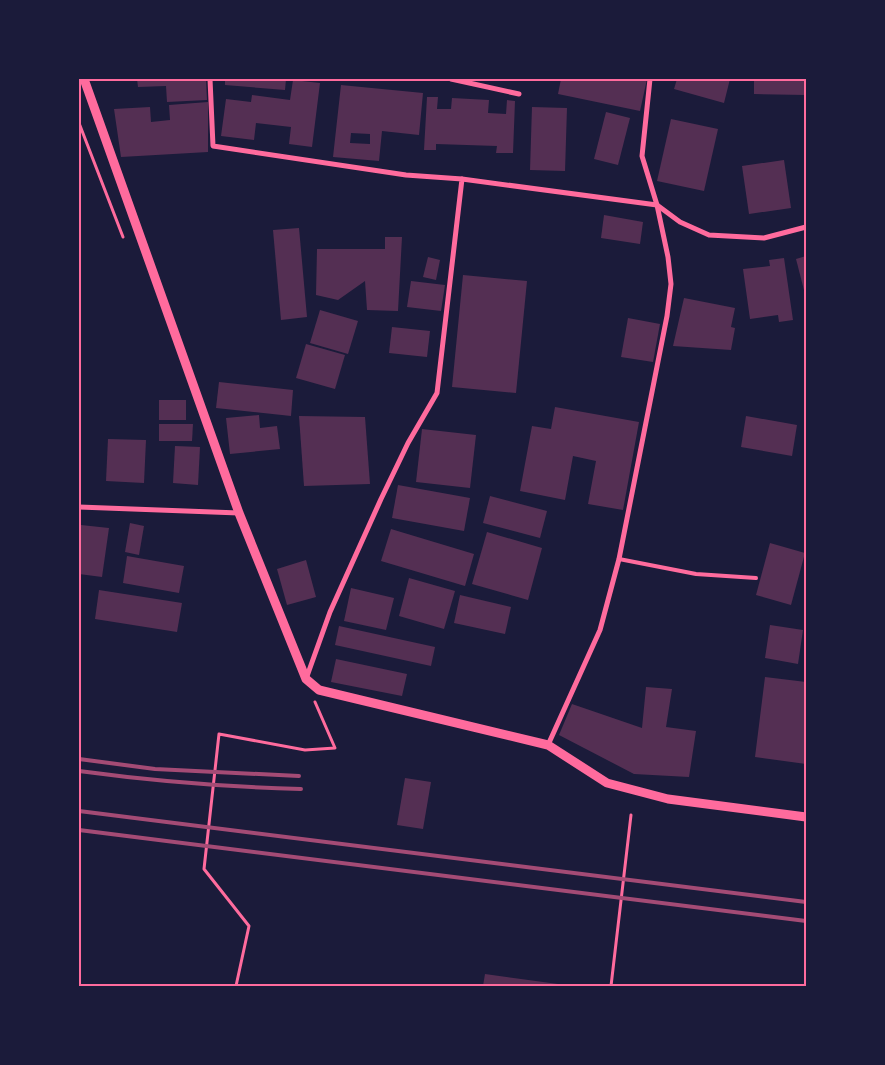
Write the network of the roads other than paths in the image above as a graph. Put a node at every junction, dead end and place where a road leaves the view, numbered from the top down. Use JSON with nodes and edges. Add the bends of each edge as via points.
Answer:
{"nodes":[{"id":1,"x":84,"y":79,"type":"edge"},
{"id":2,"x":210,"y":79,"type":"edge"},
{"id":3,"x":451,"y":79,"type":"edge"},
{"id":4,"x":650,"y":79,"type":"edge"},
{"id":5,"x":518,"y":94,"type":"dead end"},
{"id":6,"x":462,"y":179,"type":"junction"},
{"id":7,"x":657,"y":205,"type":"junction"},
{"id":8,"x":806,"y":227,"type":"edge"},
{"id":9,"x":79,"y":506,"type":"edge"},
{"id":10,"x":240,"y":513,"type":"junction"},
{"id":11,"x":619,"y":559,"type":"junction"},
{"id":12,"x":756,"y":578,"type":"dead end"},
{"id":13,"x":306,"y":680,"type":"junction"},
{"id":14,"x":548,"y":745,"type":"junction"},
{"id":15,"x":806,"y":817,"type":"edge"}],
"edges":[{"from":1,"to":10,"type":"street"},
{"from":2,"to":6,"type":"street","via":[[213,146],[406,175]]},
{"from":3,"to":5,"type":"street"},
{"from":4,"to":7,"type":"street","via":[[642,156]]},
{"from":6,"to":7,"type":"street"},
{"from":6,"to":13,"type":"street","via":[[437,393],[381,499],[330,612]]},
{"from":7,"to":8,"type":"street","via":[[680,222],[709,235],[764,238]]},
{"from":7,"to":11,"type":"street","via":[[671,284]]},
{"from":9,"to":10,"type":"street"},
{"from":10,"to":13,"type":"street"},
{"from":11,"to":12,"type":"lane","via":[[696,574]]},
{"from":11,"to":14,"type":"street","via":[[600,630]]},
{"from":13,"to":14,"type":"street","via":[[319,690]]},
{"from":14,"to":15,"type":"street","via":[[607,784],[668,799]]}]}
